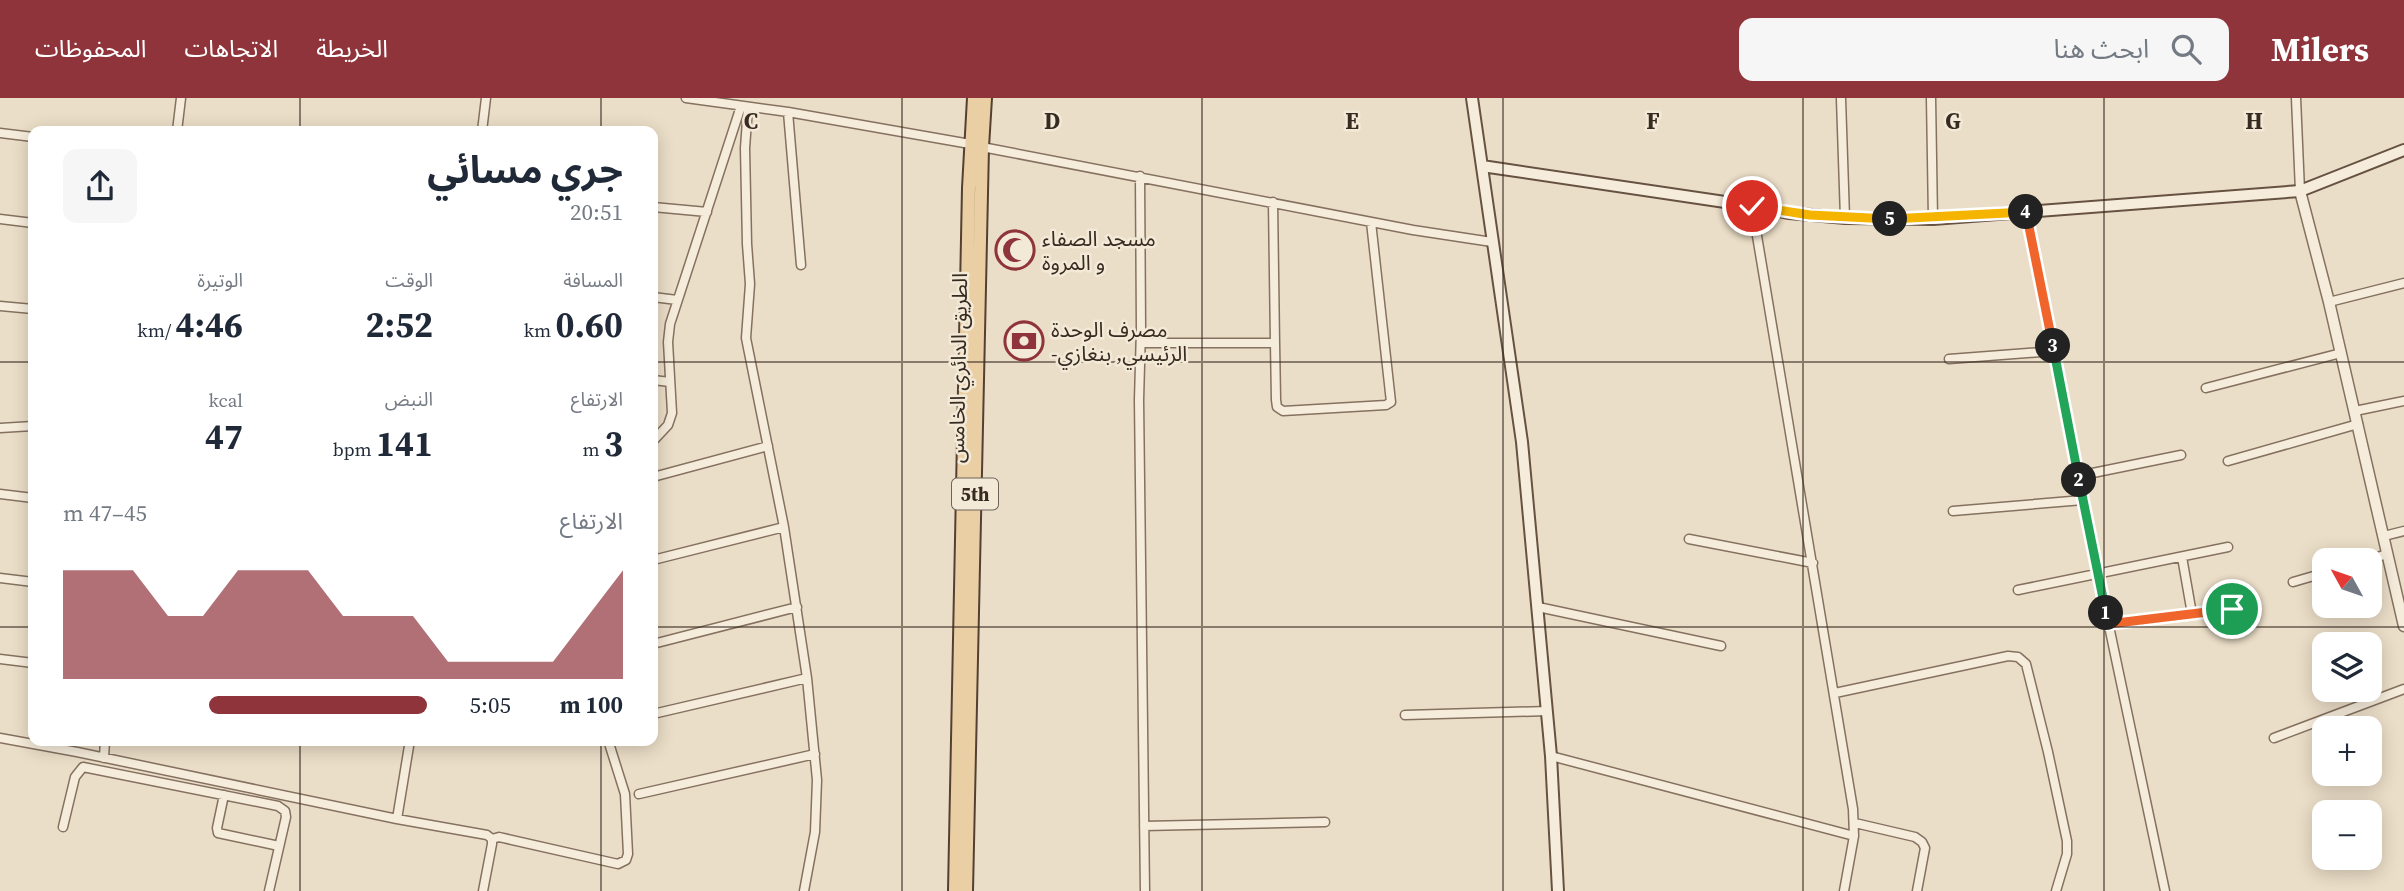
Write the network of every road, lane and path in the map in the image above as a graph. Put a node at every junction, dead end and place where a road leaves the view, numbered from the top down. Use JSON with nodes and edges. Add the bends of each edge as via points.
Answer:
{"nodes":[{"id":1,"x":181,"y":98,"type":"edge"},
{"id":2,"x":486,"y":98,"type":"edge"},
{"id":3,"x":686,"y":98,"type":"edge"},
{"id":4,"x":974,"y":98,"type":"edge"},
{"id":5,"x":985,"y":98,"type":"edge"},
{"id":6,"x":1472,"y":98,"type":"edge"},
{"id":7,"x":1931,"y":98,"type":"edge"},
{"id":8,"x":2296,"y":98,"type":"edge"},
{"id":9,"x":1841,"y":99,"type":"edge"},
{"id":10,"x":745,"y":106,"type":"junction"},
{"id":11,"x":788,"y":112,"type":"junction"},
{"id":12,"x":178,"y":126,"type":"edge"},
{"id":13,"x":483,"y":126,"type":"edge"},
{"id":14,"x":0,"y":133,"type":"edge"},
{"id":15,"x":28,"y":137,"type":"edge"},
{"id":16,"x":976,"y":145,"type":"junction"},
{"id":17,"x":2404,"y":150,"type":"edge"},
{"id":18,"x":1482,"y":166,"type":"junction"},
{"id":19,"x":1140,"y":176,"type":"junction"},
{"id":20,"x":2300,"y":191,"type":"junction"},
{"id":21,"x":1273,"y":202,"type":"junction"},
{"id":22,"x":1752,"y":206,"type":"junction"},
{"id":23,"x":658,"y":207,"type":"edge"},
{"id":24,"x":2025,"y":211,"type":"junction"},
{"id":25,"x":707,"y":212,"type":"junction"},
{"id":26,"x":1845,"y":218,"type":"junction"},
{"id":27,"x":0,"y":219,"type":"edge"},
{"id":28,"x":1933,"y":219,"type":"junction"},
{"id":29,"x":28,"y":222,"type":"edge"},
{"id":30,"x":1371,"y":222,"type":"junction"},
{"id":31,"x":1492,"y":242,"type":"junction"},
{"id":32,"x":801,"y":265,"type":"dead end"},
{"id":33,"x":2404,"y":284,"type":"edge"},
{"id":34,"x":658,"y":298,"type":"edge"},
{"id":35,"x":677,"y":300,"type":"junction"},
{"id":36,"x":2329,"y":302,"type":"junction"},
{"id":37,"x":0,"y":306,"type":"edge"},
{"id":38,"x":28,"y":309,"type":"edge"},
{"id":39,"x":1141,"y":342,"type":"junction"},
{"id":40,"x":1275,"y":343,"type":"junction"},
{"id":41,"x":2054,"y":351,"type":"junction"},
{"id":42,"x":2341,"y":353,"type":"junction"},
{"id":43,"x":1950,"y":359,"type":"dead end"},
{"id":44,"x":658,"y":381,"type":"edge"},
{"id":45,"x":670,"y":382,"type":"junction"},
{"id":46,"x":2206,"y":388,"type":"dead end"},
{"id":47,"x":2404,"y":401,"type":"edge"},
{"id":48,"x":2355,"y":411,"type":"junction"},
{"id":49,"x":2358,"y":424,"type":"junction"},
{"id":50,"x":28,"y":426,"type":"edge"},
{"id":51,"x":0,"y":428,"type":"edge"},
{"id":52,"x":658,"y":436,"type":"edge"},
{"id":53,"x":768,"y":446,"type":"junction"},
{"id":54,"x":2181,"y":455,"type":"dead end"},
{"id":55,"x":2228,"y":461,"type":"dead end"},
{"id":56,"x":2078,"y":475,"type":"junction"},
{"id":57,"x":658,"y":476,"type":"edge"},
{"id":58,"x":0,"y":494,"type":"edge"},
{"id":59,"x":28,"y":497,"type":"edge"},
{"id":60,"x":2083,"y":500,"type":"junction"},
{"id":61,"x":1953,"y":510,"type":"dead end"},
{"id":62,"x":784,"y":527,"type":"junction"},
{"id":63,"x":2404,"y":531,"type":"edge"},
{"id":64,"x":2384,"y":537,"type":"junction"},
{"id":65,"x":1689,"y":539,"type":"dead end"},
{"id":66,"x":2228,"y":548,"type":"dead end"},
{"id":67,"x":2387,"y":554,"type":"junction"},
{"id":68,"x":2382,"y":556,"type":"edge"},
{"id":69,"x":2182,"y":557,"type":"junction"},
{"id":70,"x":658,"y":559,"type":"edge"},
{"id":71,"x":1813,"y":564,"type":"junction"},
{"id":72,"x":2098,"y":573,"type":"junction"},
{"id":73,"x":2312,"y":576,"type":"edge"},
{"id":74,"x":0,"y":578,"type":"edge"},
{"id":75,"x":28,"y":581,"type":"edge"},
{"id":76,"x":2293,"y":582,"type":"dead end"},
{"id":77,"x":2018,"y":590,"type":"dead end"},
{"id":78,"x":797,"y":607,"type":"junction"},
{"id":79,"x":1538,"y":607,"type":"junction"},
{"id":80,"x":2232,"y":609,"type":"dead end"},
{"id":81,"x":2192,"y":614,"type":"junction"},
{"id":82,"x":2108,"y":624,"type":"junction"},
{"id":83,"x":2404,"y":626,"type":"edge"},
{"id":84,"x":658,"y":642,"type":"edge"},
{"id":85,"x":1721,"y":646,"type":"dead end"},
{"id":86,"x":0,"y":659,"type":"edge"},
{"id":87,"x":28,"y":662,"type":"edge"},
{"id":88,"x":807,"y":678,"type":"junction"},
{"id":89,"x":2404,"y":689,"type":"edge"},
{"id":90,"x":1835,"y":693,"type":"junction"},
{"id":91,"x":1547,"y":711,"type":"junction"},
{"id":92,"x":658,"y":713,"type":"edge"},
{"id":93,"x":1405,"y":715,"type":"dead end"},
{"id":94,"x":0,"y":738,"type":"edge"},
{"id":95,"x":2274,"y":738,"type":"dead end"},
{"id":96,"x":28,"y":743,"type":"edge"},
{"id":97,"x":42,"y":746,"type":"edge"},
{"id":98,"x":105,"y":746,"type":"edge"},
{"id":99,"x":409,"y":746,"type":"edge"},
{"id":100,"x":610,"y":746,"type":"edge"},
{"id":101,"x":815,"y":754,"type":"junction"},
{"id":102,"x":1550,"y":756,"type":"junction"},
{"id":103,"x":104,"y":758,"type":"junction"},
{"id":104,"x":639,"y":794,"type":"dead end"},
{"id":105,"x":224,"y":795,"type":"junction"},
{"id":106,"x":397,"y":819,"type":"junction"},
{"id":107,"x":1325,"y":822,"type":"dead end"},
{"id":108,"x":1855,"y":823,"type":"junction"},
{"id":109,"x":63,"y":827,"type":"dead end"},
{"id":110,"x":1144,"y":827,"type":"junction"},
{"id":111,"x":1854,"y":836,"type":"junction"},
{"id":112,"x":492,"y":839,"type":"junction"},
{"id":113,"x":279,"y":846,"type":"junction"},
{"id":114,"x":961,"y":870,"type":"junction"},
{"id":115,"x":269,"y":891,"type":"edge"},
{"id":116,"x":482,"y":891,"type":"edge"},
{"id":117,"x":804,"y":891,"type":"edge"},
{"id":118,"x":955,"y":891,"type":"edge"},
{"id":119,"x":965,"y":891,"type":"edge"},
{"id":120,"x":1145,"y":891,"type":"edge"},
{"id":121,"x":1558,"y":891,"type":"edge"},
{"id":122,"x":1844,"y":891,"type":"edge"},
{"id":123,"x":1917,"y":891,"type":"edge"},
{"id":124,"x":2056,"y":891,"type":"edge"},
{"id":125,"x":2165,"y":891,"type":"edge"}],
"edges":[{"from":1,"to":12,"type":"street"},
{"from":2,"to":13,"type":"street"},
{"from":3,"to":10,"type":"street"},
{"from":4,"to":16,"type":"main road","name":"الطريق الدائري الخامس","number":"5th"},
{"from":5,"to":16,"type":"main road","name":"الطريق الدائري الخامس","number":"5th"},
{"from":6,"to":18,"type":"main road"},
{"from":7,"to":28,"type":"street"},
{"from":8,"to":20,"type":"street"},
{"from":9,"to":26,"type":"street"},
{"from":10,"to":11,"type":"street"},
{"from":10,"to":25,"type":"street"},
{"from":10,"to":53,"type":"street","via":[[750,284],[746,338]]},
{"from":11,"to":16,"type":"street"},
{"from":11,"to":32,"type":"street"},
{"from":14,"to":15,"type":"street"},
{"from":16,"to":19,"type":"street"},
{"from":16,"to":114,"type":"main road","name":"الطريق الدائري الخامس","number":"5th"},
{"from":17,"to":20,"type":"main road"},
{"from":18,"to":22,"type":"main road"},
{"from":18,"to":31,"type":"main road"},
{"from":19,"to":21,"type":"street"},
{"from":19,"to":39,"type":"street"},
{"from":20,"to":24,"type":"main road"},
{"from":20,"to":36,"type":"street"},
{"from":21,"to":30,"type":"street"},
{"from":21,"to":40,"type":"street"},
{"from":22,"to":26,"type":"main road"},
{"from":22,"to":71,"type":"street"},
{"from":23,"to":25,"type":"street"},
{"from":24,"to":28,"type":"main road"},
{"from":24,"to":41,"type":"street"},
{"from":25,"to":35,"type":"street"},
{"from":26,"to":28,"type":"main road"},
{"from":27,"to":29,"type":"street"},
{"from":30,"to":31,"type":"street"},
{"from":30,"to":40,"type":"street","via":[[1391,402],[1283,411],[1276,400]]},
{"from":31,"to":79,"type":"main road","via":[[1522,442]]},
{"from":33,"to":36,"type":"street"},
{"from":34,"to":35,"type":"street"},
{"from":35,"to":45,"type":"street","via":[[668,332]]},
{"from":36,"to":42,"type":"street"},
{"from":37,"to":38,"type":"street"},
{"from":39,"to":40,"type":"street"},
{"from":39,"to":110,"type":"street"},
{"from":41,"to":43,"type":"street"},
{"from":41,"to":56,"type":"street"},
{"from":42,"to":46,"type":"street"},
{"from":42,"to":48,"type":"street"},
{"from":44,"to":45,"type":"street"},
{"from":45,"to":52,"type":"street","via":[[671,418]]},
{"from":47,"to":48,"type":"street"},
{"from":48,"to":49,"type":"street"},
{"from":49,"to":55,"type":"street"},
{"from":49,"to":64,"type":"street"},
{"from":50,"to":51,"type":"street"},
{"from":53,"to":57,"type":"street"},
{"from":53,"to":62,"type":"street"},
{"from":54,"to":56,"type":"street"},
{"from":56,"to":60,"type":"street"},
{"from":58,"to":59,"type":"street"},
{"from":60,"to":61,"type":"street"},
{"from":60,"to":72,"type":"street"},
{"from":62,"to":70,"type":"street"},
{"from":62,"to":78,"type":"street"},
{"from":63,"to":64,"type":"street"},
{"from":64,"to":67,"type":"street"},
{"from":65,"to":71,"type":"street"},
{"from":66,"to":69,"type":"street"},
{"from":67,"to":68,"type":"street"},
{"from":67,"to":83,"type":"street"},
{"from":69,"to":72,"type":"street"},
{"from":69,"to":81,"type":"street"},
{"from":71,"to":90,"type":"street"},
{"from":72,"to":77,"type":"street"},
{"from":72,"to":82,"type":"street"},
{"from":73,"to":76,"type":"street"},
{"from":74,"to":75,"type":"street"},
{"from":78,"to":84,"type":"street"},
{"from":78,"to":88,"type":"street"},
{"from":79,"to":85,"type":"street"},
{"from":79,"to":91,"type":"main road"},
{"from":80,"to":81,"type":"street"},
{"from":81,"to":82,"type":"street"},
{"from":82,"to":125,"type":"street"},
{"from":86,"to":87,"type":"street"},
{"from":88,"to":92,"type":"street"},
{"from":88,"to":101,"type":"street"},
{"from":89,"to":95,"type":"street"},
{"from":90,"to":108,"type":"street"},
{"from":90,"to":124,"type":"street","via":[[2008,656],[2026,664],[2067,841]]},
{"from":91,"to":93,"type":"street"},
{"from":91,"to":102,"type":"main road"},
{"from":94,"to":96,"type":"street"},
{"from":97,"to":103,"type":"street"},
{"from":98,"to":103,"type":"street"},
{"from":99,"to":106,"type":"street"},
{"from":100,"to":112,"type":"street","via":[[626,801],[628,854],[624,863]]},
{"from":101,"to":104,"type":"street"},
{"from":101,"to":117,"type":"street","via":[[815,832]]},
{"from":102,"to":111,"type":"street"},
{"from":102,"to":121,"type":"main road"},
{"from":103,"to":106,"type":"street"},
{"from":105,"to":109,"type":"street","via":[[83,767],[75,776]]},
{"from":105,"to":113,"type":"street","via":[[283,808],[286,817]]},
{"from":105,"to":113,"type":"street","via":[[218,833]]},
{"from":106,"to":112,"type":"street"},
{"from":107,"to":110,"type":"street"},
{"from":108,"to":111,"type":"street"},
{"from":108,"to":123,"type":"street","via":[[1922,842],[1925,848]]},
{"from":110,"to":120,"type":"street"},
{"from":111,"to":122,"type":"street"},
{"from":112,"to":116,"type":"street"},
{"from":113,"to":115,"type":"street"},
{"from":114,"to":118,"type":"main road","name":"الطريق الدائري الخامس","number":"5th"},
{"from":114,"to":119,"type":"main road","name":"الطريق الدائري الخامس","number":"5th"}]}
